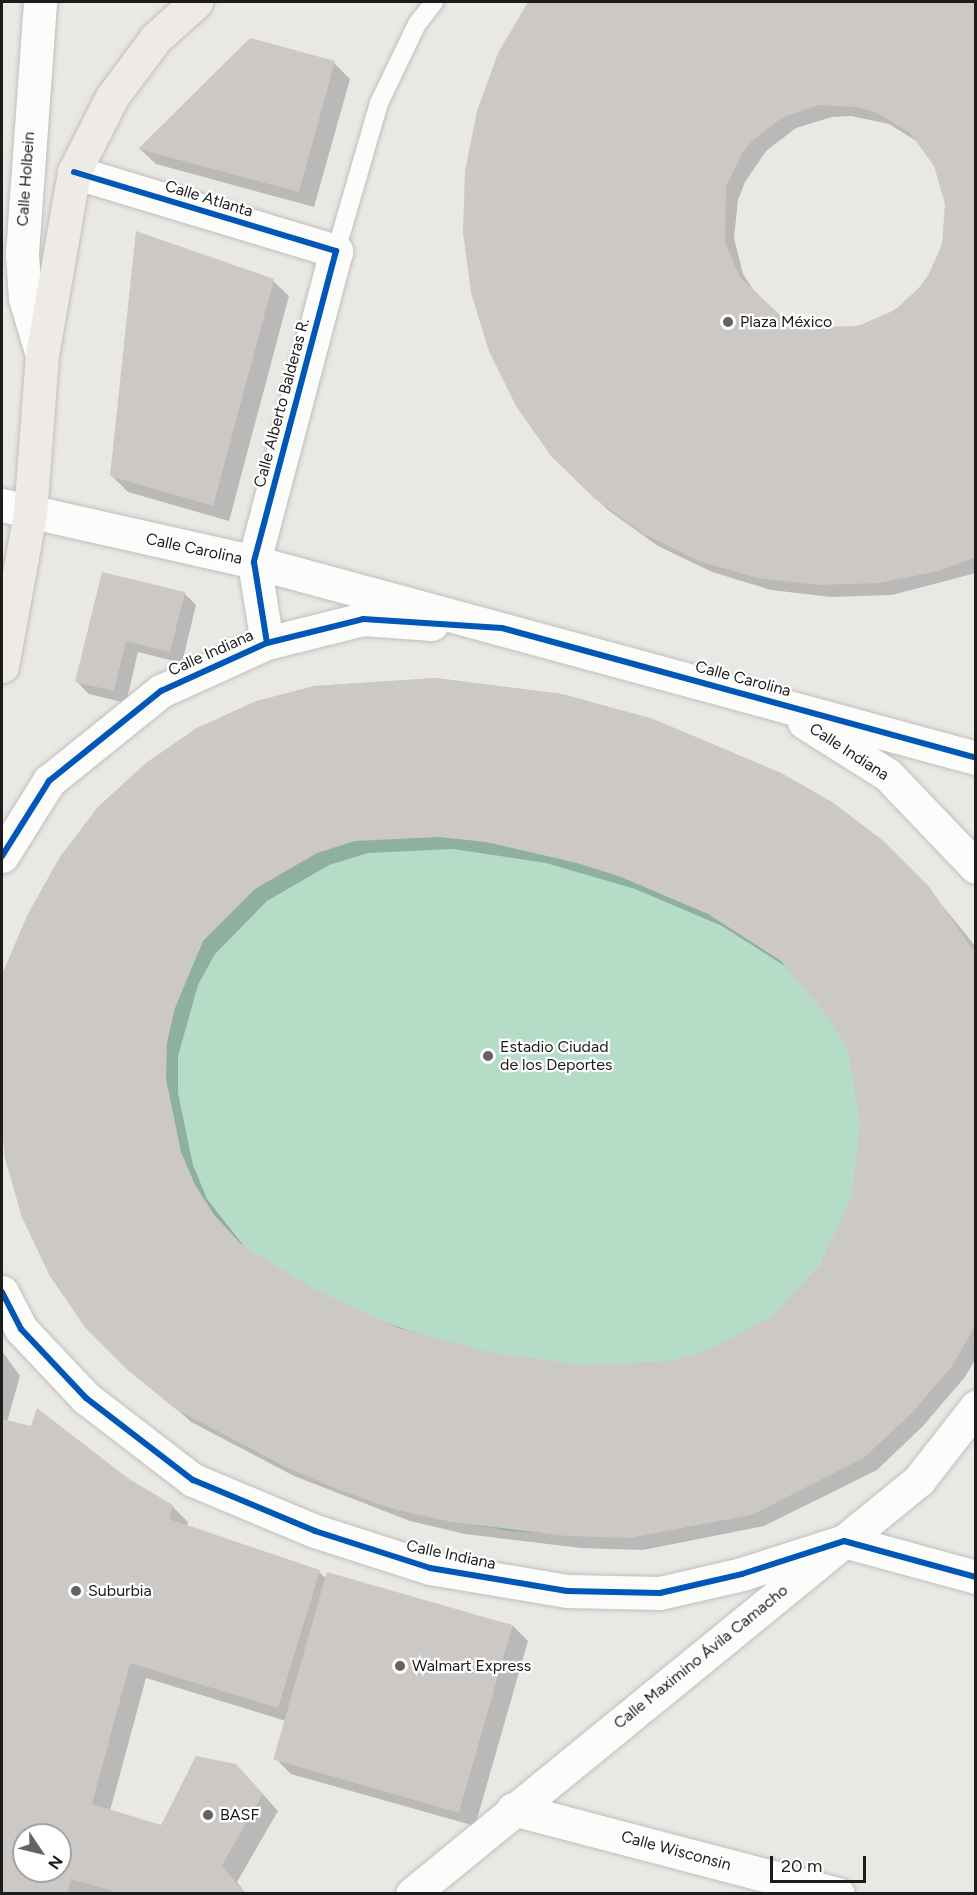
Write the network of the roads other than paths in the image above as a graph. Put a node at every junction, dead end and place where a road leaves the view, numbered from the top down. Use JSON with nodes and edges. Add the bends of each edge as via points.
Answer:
{"nodes":[{"id":1,"x":40,"y":2,"type":"edge"},
{"id":2,"x":196,"y":2,"type":"edge"},
{"id":3,"x":434,"y":2,"type":"edge"},
{"id":4,"x":14,"y":160,"type":"edge"},
{"id":5,"x":74,"y":172,"type":"junction"},
{"id":6,"x":336,"y":251,"type":"junction"},
{"id":7,"x":42,"y":355,"type":"junction"},
{"id":8,"x":16,"y":509,"type":"edge"},
{"id":9,"x":254,"y":562,"type":"junction"},
{"id":10,"x":502,"y":628,"type":"junction"},
{"id":11,"x":267,"y":643,"type":"junction"},
{"id":12,"x":2,"y":666,"type":"edge"},
{"id":13,"x":764,"y":699,"type":"junction"},
{"id":14,"x":975,"y":758,"type":"edge"},
{"id":15,"x":2,"y":856,"type":"edge"},
{"id":16,"x":975,"y":867,"type":"edge"},
{"id":17,"x":2,"y":1292,"type":"edge"},
{"id":18,"x":975,"y":1407,"type":"edge"},
{"id":19,"x":844,"y":1541,"type":"junction"},
{"id":20,"x":975,"y":1577,"type":"edge"},
{"id":21,"x":513,"y":1809,"type":"junction"},
{"id":22,"x":412,"y":1893,"type":"edge"},
{"id":23,"x":838,"y":1893,"type":"edge"}],
"edges":[{"from":1,"to":4,"type":"street","name":"Calle Holbein"},
{"from":2,"to":5,"type":"main road","name":"Calle Holbein","via":[[156,38],[112,97]]},
{"from":3,"to":6,"type":"lane","name":"Calle Alberto Balderas R.","via":[[417,24],[379,103]]},
{"from":4,"to":7,"type":"street","name":"Calle Holbein","via":[[24,287]]},
{"from":5,"to":6,"type":"street","name":"Calle Atlanta"},
{"from":5,"to":7,"type":"main road","name":"Calle Holbein"},
{"from":6,"to":9,"type":"street","name":"Calle Alberto Balderas R."},
{"from":7,"to":8,"type":"main road","name":"Calle Holbein"},
{"from":8,"to":9,"type":"street","name":"Calle Carolina"},
{"from":8,"to":12,"type":"main road","name":"Calle Holbein"},
{"from":9,"to":10,"type":"street","name":"Calle Carolina"},
{"from":9,"to":11,"type":"street"},
{"from":10,"to":11,"type":"street","name":"Calle Indiana","via":[[363,620]]},
{"from":10,"to":13,"type":"street","name":"Calle Carolina"},
{"from":11,"to":15,"type":"street","name":"Calle Indiana","via":[[160,691],[49,781]]},
{"from":13,"to":14,"type":"street","name":"Calle Carolina"},
{"from":13,"to":16,"type":"street","name":"Calle Indiana","via":[[888,775]]},
{"from":17,"to":19,"type":"street","name":"Calle Indiana","via":[[21,1329],[86,1398],[192,1480],[315,1532],[430,1568],[567,1591],[660,1593],[742,1574]]},
{"from":18,"to":19,"type":"street","name":"Calle Maximino Ávila Camacho","via":[[919,1480]]},
{"from":19,"to":20,"type":"street"},
{"from":19,"to":21,"type":"street","name":"Calle Maximino Ávila Camacho"},
{"from":21,"to":22,"type":"street","name":"Calle Maximino Ávila Camacho"},
{"from":21,"to":23,"type":"street","name":"Calle Wisconsin"}]}
